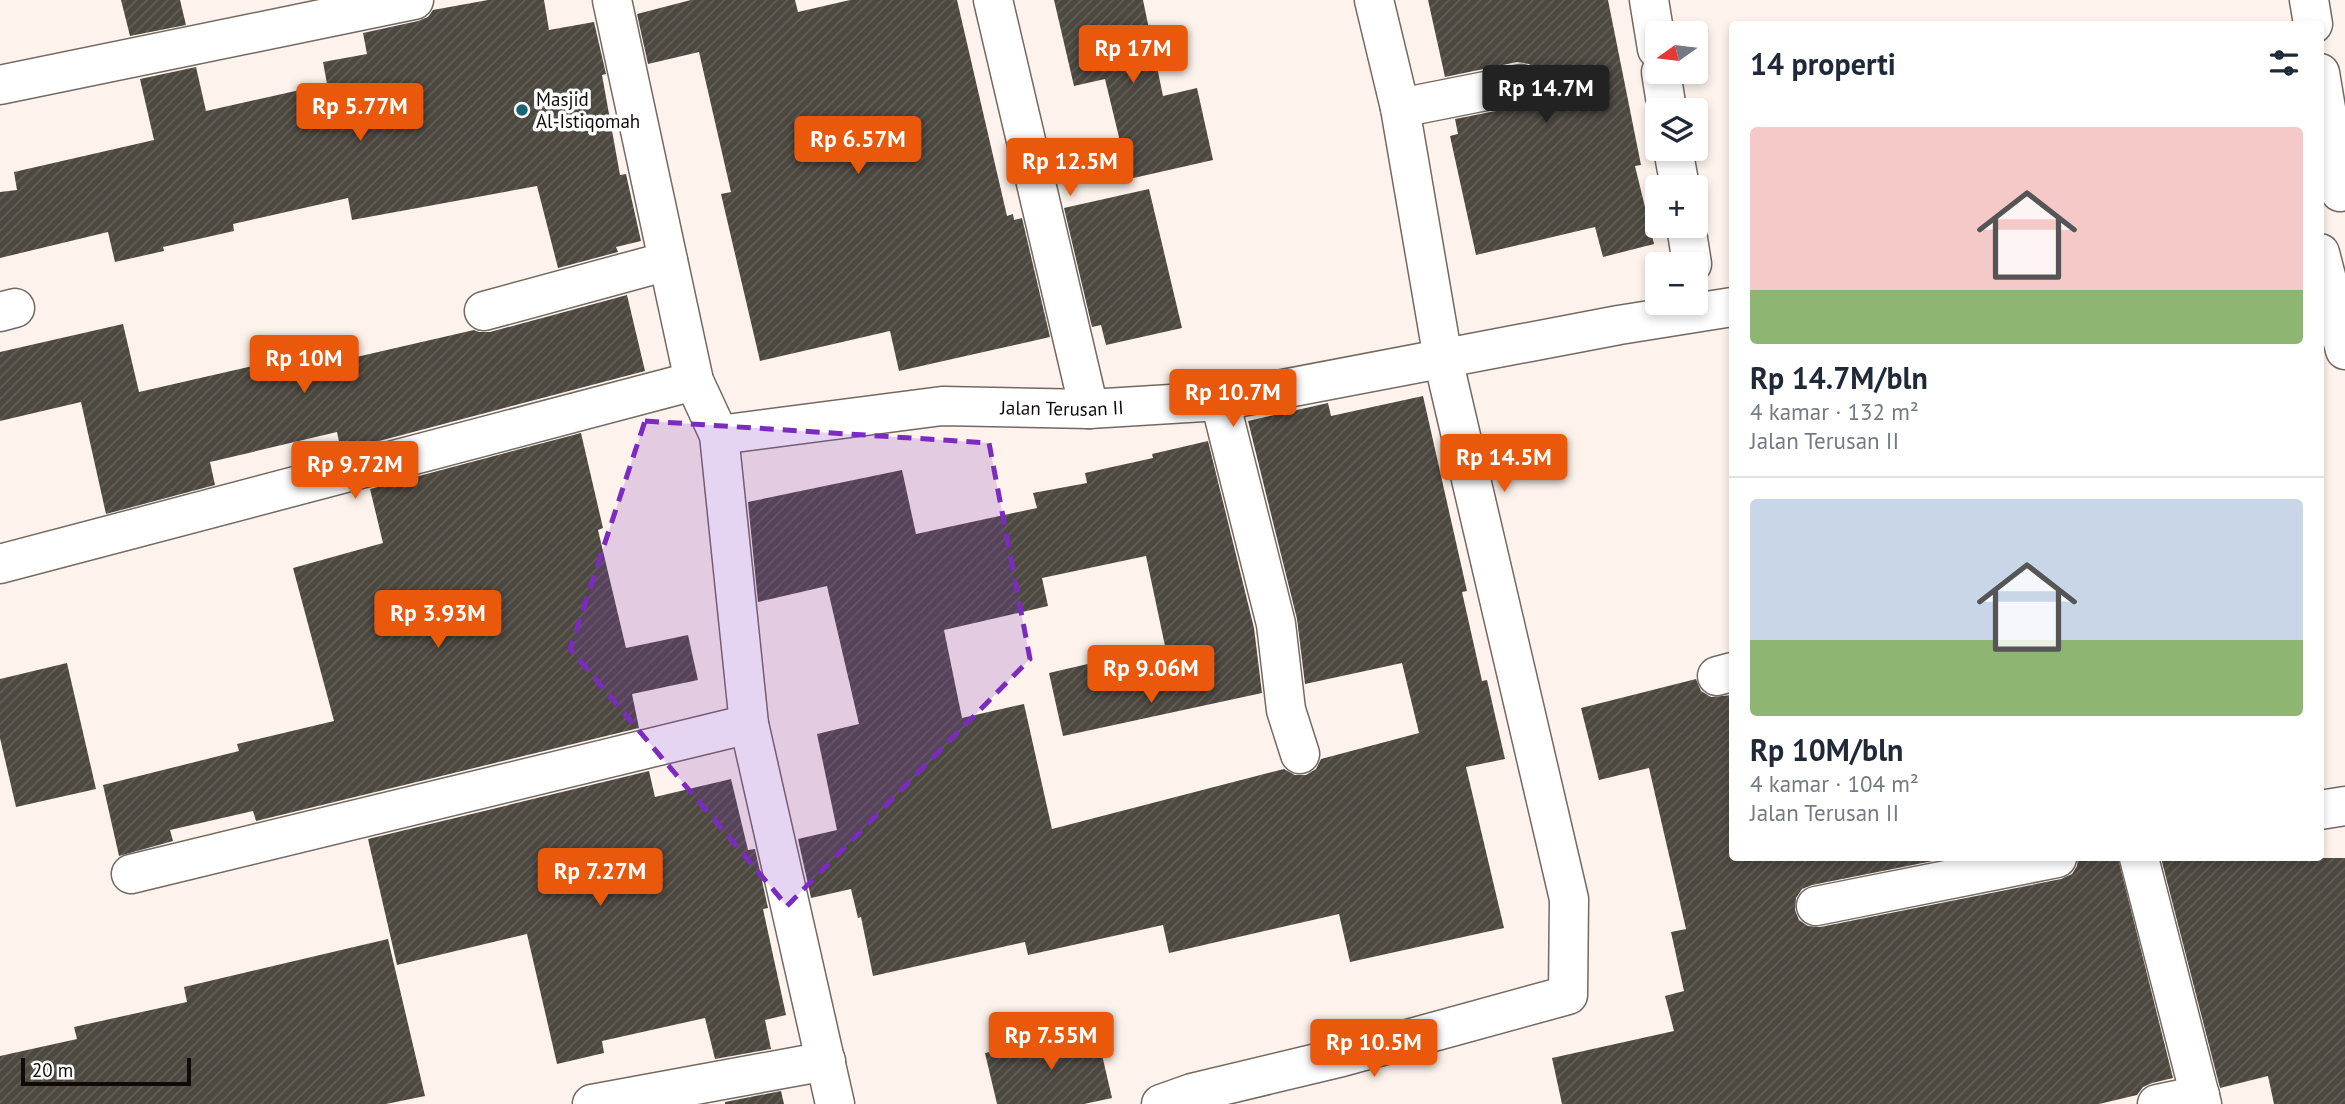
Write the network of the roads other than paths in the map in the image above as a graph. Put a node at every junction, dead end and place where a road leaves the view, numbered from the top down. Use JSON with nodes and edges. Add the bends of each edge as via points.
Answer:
{"nodes":[{"id":1,"x":414,"y":0,"type":"edge"},
{"id":2,"x":612,"y":0,"type":"edge"},
{"id":3,"x":993,"y":0,"type":"edge"},
{"id":4,"x":1374,"y":0,"type":"edge"},
{"id":5,"x":1649,"y":0,"type":"edge"},
{"id":6,"x":2309,"y":0,"type":"edge"},
{"id":7,"x":1652,"y":21,"type":"edge"},
{"id":8,"x":2312,"y":21,"type":"edge"},
{"id":9,"x":1521,"y":84,"type":"dead end"},
{"id":10,"x":0,"y":85,"type":"edge"},
{"id":11,"x":2324,"y":105,"type":"edge"},
{"id":12,"x":1400,"y":108,"type":"junction"},
{"id":13,"x":2335,"y":194,"type":"edge"},
{"id":14,"x":668,"y":261,"type":"junction"},
{"id":15,"x":2324,"y":269,"type":"edge"},
{"id":16,"x":1709,"y":302,"type":"edge"},
{"id":17,"x":484,"y":311,"type":"dead end"},
{"id":18,"x":2345,"y":350,"type":"edge"},
{"id":19,"x":1443,"y":359,"type":"junction"},
{"id":20,"x":694,"y":381,"type":"junction"},
{"id":21,"x":1220,"y":401,"type":"junction"},
{"id":22,"x":1089,"y":409,"type":"junction"},
{"id":23,"x":719,"y":435,"type":"junction"},
{"id":24,"x":0,"y":564,"type":"edge"},
{"id":25,"x":749,"y":724,"type":"junction"},
{"id":26,"x":1300,"y":754,"type":"dead end"},
{"id":27,"x":2345,"y":806,"type":"edge"},
{"id":28,"x":2324,"y":809,"type":"edge"},
{"id":29,"x":2042,"y":861,"type":"edge"},
{"id":30,"x":2141,"y":861,"type":"edge"},
{"id":31,"x":131,"y":874,"type":"dead end"},
{"id":32,"x":1816,"y":906,"type":"dead end"},
{"id":33,"x":826,"y":1062,"type":"junction"},
{"id":34,"x":2201,"y":1100,"type":"edge"},
{"id":35,"x":592,"y":1104,"type":"edge"},
{"id":36,"x":835,"y":1104,"type":"edge"},
{"id":37,"x":1161,"y":1104,"type":"edge"},
{"id":38,"x":2157,"y":1104,"type":"edge"}],
"edges":[{"from":1,"to":10,"type":"street"},
{"from":2,"to":14,"type":"street"},
{"from":3,"to":22,"type":"street"},
{"from":4,"to":12,"type":"street"},
{"from":5,"to":7,"type":"street"},
{"from":6,"to":8,"type":"street"},
{"from":9,"to":12,"type":"street"},
{"from":11,"to":13,"type":"street"},
{"from":12,"to":19,"type":"street"},
{"from":14,"to":17,"type":"street"},
{"from":14,"to":20,"type":"street"},
{"from":15,"to":18,"type":"street"},
{"from":16,"to":19,"type":"street","name":"Jalan Terusan II","via":[[1619,325]]},
{"from":19,"to":21,"type":"street","name":"Jalan Terusan II"},
{"from":19,"to":37,"type":"street","via":[[1569,899],[1568,995]]},
{"from":20,"to":23,"type":"street"},
{"from":20,"to":24,"type":"street"},
{"from":21,"to":22,"type":"street","name":"Jalan Terusan II"},
{"from":21,"to":26,"type":"street","via":[[1276,624],[1286,710]]},
{"from":22,"to":23,"type":"street","name":"Jalan Terusan II","via":[[942,406]]},
{"from":23,"to":25,"type":"street"},
{"from":25,"to":31,"type":"street"},
{"from":25,"to":33,"type":"street"},
{"from":27,"to":28,"type":"street"},
{"from":29,"to":32,"type":"street"},
{"from":30,"to":34,"type":"street"},
{"from":33,"to":35,"type":"street"},
{"from":33,"to":36,"type":"street"},
{"from":34,"to":38,"type":"street"}]}
